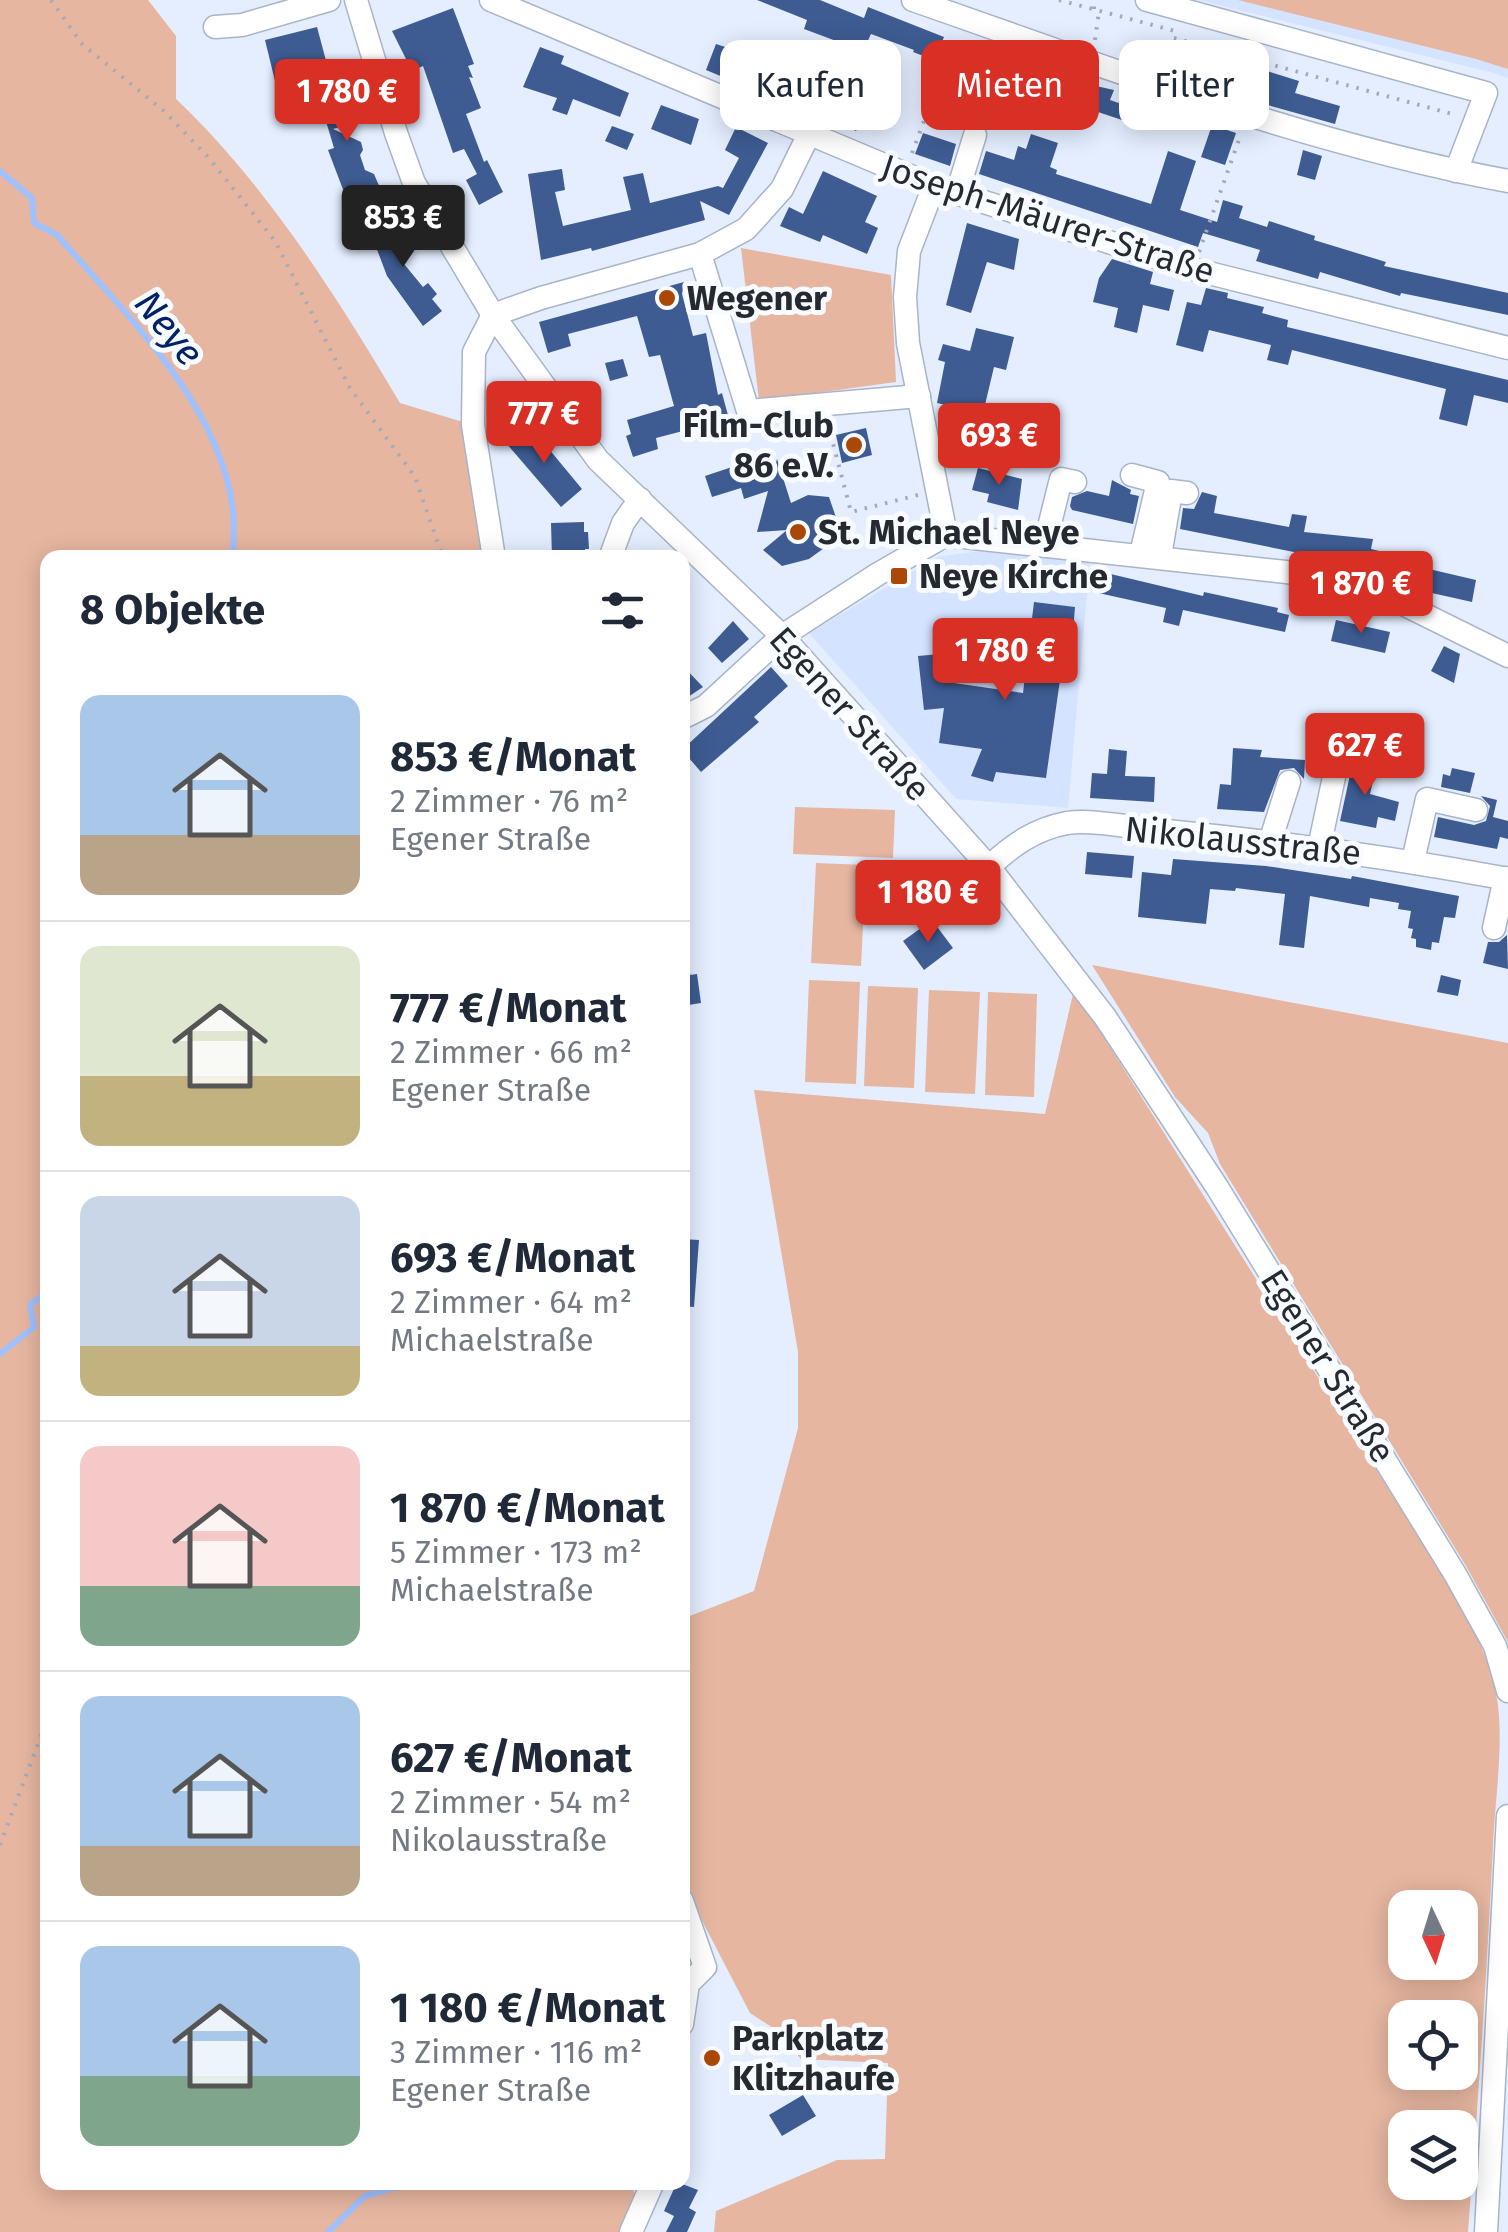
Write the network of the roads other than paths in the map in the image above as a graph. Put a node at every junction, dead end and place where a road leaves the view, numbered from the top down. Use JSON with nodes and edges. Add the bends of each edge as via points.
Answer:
{"nodes":[{"id":1,"x":330,"y":0,"type":"edge"},
{"id":2,"x":356,"y":0,"type":"edge"},
{"id":3,"x":492,"y":0,"type":"edge"},
{"id":4,"x":913,"y":0,"type":"edge"},
{"id":5,"x":1147,"y":0,"type":"edge"},
{"id":6,"x":215,"y":27,"type":"dead end"},
{"id":7,"x":1497,"y":92,"type":"edge"},
{"id":8,"x":809,"y":134,"type":"junction"},
{"id":9,"x":975,"y":136,"type":"dead end"},
{"id":10,"x":1456,"y":171,"type":"junction"},
{"id":11,"x":1508,"y":181,"type":"edge"},
{"id":12,"x":946,"y":190,"type":"junction"},
{"id":13,"x":700,"y":254,"type":"junction"},
{"id":14,"x":493,"y":315,"type":"junction"},
{"id":15,"x":1508,"y":348,"type":"edge"},
{"id":16,"x":919,"y":396,"type":"junction"},
{"id":17,"x":1132,"y":476,"type":"dead end"},
{"id":18,"x":1075,"y":482,"type":"dead end"},
{"id":19,"x":1187,"y":493,"type":"dead end"},
{"id":20,"x":640,"y":500,"type":"junction"},
{"id":21,"x":946,"y":534,"type":"junction"},
{"id":22,"x":1045,"y":544,"type":"junction"},
{"id":23,"x":493,"y":550,"type":"edge"},
{"id":24,"x":613,"y":550,"type":"edge"},
{"id":25,"x":1150,"y":555,"type":"junction"},
{"id":26,"x":782,"y":636,"type":"junction"},
{"id":27,"x":1508,"y":656,"type":"edge"},
{"id":28,"x":690,"y":714,"type":"edge"},
{"id":29,"x":1338,"y":758,"type":"dead end"},
{"id":30,"x":1288,"y":782,"type":"dead end"},
{"id":31,"x":1476,"y":810,"type":"dead end"},
{"id":32,"x":1270,"y":842,"type":"junction"},
{"id":33,"x":1319,"y":848,"type":"junction"},
{"id":34,"x":1414,"y":861,"type":"junction"},
{"id":35,"x":989,"y":868,"type":"junction"},
{"id":36,"x":1506,"y":878,"type":"edge"},
{"id":37,"x":1494,"y":928,"type":"dead end"},
{"id":38,"x":1508,"y":1691,"type":"edge"},
{"id":39,"x":1508,"y":1816,"type":"edge"},
{"id":40,"x":690,"y":1924,"type":"edge"},
{"id":41,"x":690,"y":1982,"type":"edge"},
{"id":42,"x":649,"y":2190,"type":"edge"},
{"id":43,"x":631,"y":2232,"type":"edge"},
{"id":44,"x":1486,"y":2232,"type":"edge"}],
"edges":[{"from":1,"to":6,"type":"street"},
{"from":2,"to":14,"type":"street","name":"Egener Straße","via":[[414,183]]},
{"from":3,"to":8,"type":"street","name":"Joseph-Mäurer-Straße"},
{"from":4,"to":10,"type":"street","via":[[1248,115]]},
{"from":5,"to":7,"type":"street"},
{"from":7,"to":10,"type":"street"},
{"from":8,"to":12,"type":"street","name":"Joseph-Mäurer-Straße"},
{"from":8,"to":13,"type":"street","via":[[782,190],[746,229]]},
{"from":9,"to":12,"type":"street"},
{"from":10,"to":11,"type":"street"},
{"from":12,"to":15,"type":"street","name":"Joseph-Mäurer-Straße","via":[[1193,269]]},
{"from":12,"to":16,"type":"street","via":[[909,251],[908,344]]},
{"from":13,"to":14,"type":"street"},
{"from":13,"to":16,"type":"street","via":[[748,411]]},
{"from":14,"to":20,"type":"street","name":"Egener Straße","via":[[587,446]]},
{"from":14,"to":23,"type":"street","via":[[474,352],[473,425]]},
{"from":16,"to":21,"type":"street"},
{"from":17,"to":25,"type":"street","via":[[1158,482]]},
{"from":18,"to":22,"type":"street","via":[[1061,478]]},
{"from":19,"to":25,"type":"street","via":[[1171,491]]},
{"from":20,"to":24,"type":"street"},
{"from":20,"to":26,"type":"street","name":"Egener Straße"},
{"from":21,"to":22,"type":"street"},
{"from":21,"to":26,"type":"street"},
{"from":22,"to":25,"type":"street"},
{"from":25,"to":27,"type":"street","via":[[1295,573],[1390,597]]},
{"from":26,"to":28,"type":"street"},
{"from":26,"to":35,"type":"street","name":"Egener Straße"},
{"from":29,"to":33,"type":"street"},
{"from":30,"to":32,"type":"street"},
{"from":31,"to":34,"type":"street","via":[[1427,799]]},
{"from":32,"to":33,"type":"street","name":"Nikolausstraße"},
{"from":32,"to":35,"type":"street","name":"Nikolausstraße","via":[[1071,822],[1034,833]]},
{"from":33,"to":34,"type":"street","name":"Nikolausstraße"},
{"from":34,"to":36,"type":"street","name":"Nikolausstraße"},
{"from":35,"to":38,"type":"street","name":"Egener Straße","via":[[1105,1017],[1207,1172],[1484,1622]]},
{"from":36,"to":37,"type":"street"},
{"from":39,"to":44,"type":"street"},
{"from":40,"to":41,"type":"street","via":[[705,1967]]},
{"from":42,"to":43,"type":"street"}]}
